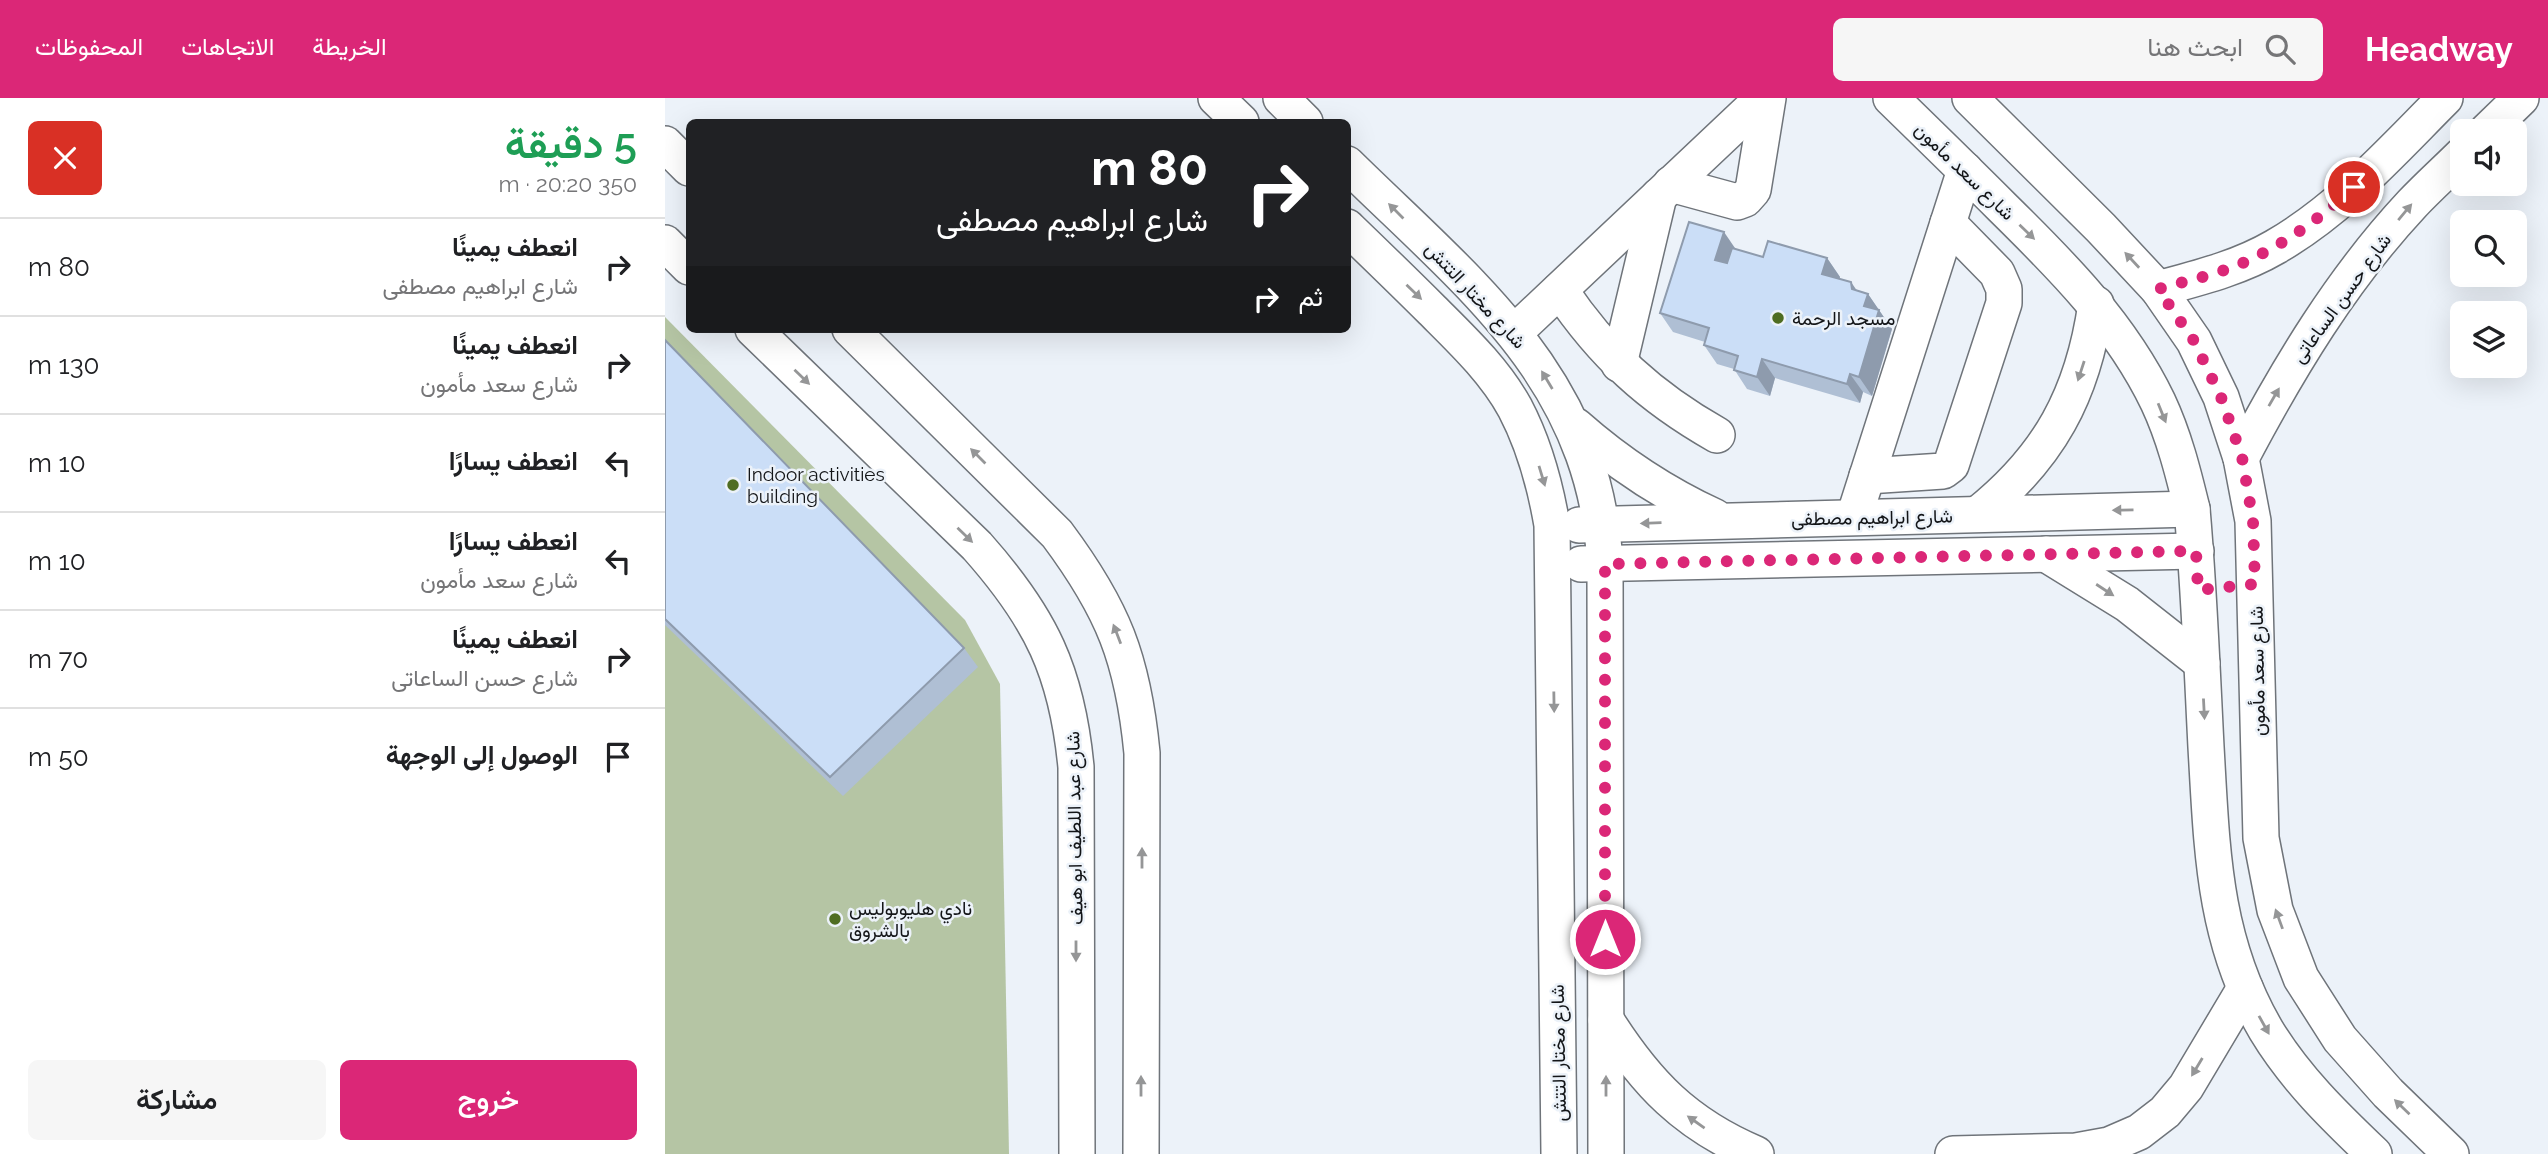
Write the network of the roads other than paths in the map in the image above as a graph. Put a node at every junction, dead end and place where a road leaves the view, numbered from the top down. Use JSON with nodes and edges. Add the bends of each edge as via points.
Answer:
{"nodes":[{"id":1,"x":1216,"y":98,"type":"edge"},
{"id":2,"x":1280,"y":98,"type":"edge"},
{"id":3,"x":1763,"y":98,"type":"edge"},
{"id":4,"x":1768,"y":98,"type":"edge"},
{"id":5,"x":1891,"y":98,"type":"edge"},
{"id":6,"x":1970,"y":98,"type":"edge"},
{"id":7,"x":2445,"y":98,"type":"edge"},
{"id":8,"x":2521,"y":98,"type":"edge"},
{"id":9,"x":1238,"y":119,"type":"edge"},
{"id":10,"x":1302,"y":119,"type":"edge"},
{"id":11,"x":2499,"y":119,"type":"edge"},
{"id":12,"x":665,"y":144,"type":"edge"},
{"id":13,"x":686,"y":166,"type":"edge"},
{"id":14,"x":2450,"y":167,"type":"edge"},
{"id":15,"x":1351,"y":168,"type":"edge"},
{"id":16,"x":1965,"y":170,"type":"junction"},
{"id":17,"x":1665,"y":190,"type":"junction"},
{"id":18,"x":1948,"y":223,"type":"junction"},
{"id":19,"x":1351,"y":231,"type":"edge"},
{"id":20,"x":665,"y":243,"type":"edge"},
{"id":21,"x":686,"y":264,"type":"edge"},
{"id":22,"x":2158,"y":289,"type":"junction"},
{"id":23,"x":1560,"y":290,"type":"junction"},
{"id":24,"x":2096,"y":304,"type":"junction"},
{"id":25,"x":1515,"y":332,"type":"junction"},
{"id":26,"x":757,"y":333,"type":"edge"},
{"id":27,"x":854,"y":333,"type":"edge"},
{"id":28,"x":1619,"y":364,"type":"junction"},
{"id":29,"x":1572,"y":422,"type":"junction"},
{"id":30,"x":1717,"y":435,"type":"dead end"},
{"id":31,"x":2242,"y":457,"type":"junction"},
{"id":32,"x":1867,"y":477,"type":"junction"},
{"id":33,"x":2192,"y":509,"type":"junction"},
{"id":34,"x":1978,"y":514,"type":"junction"},
{"id":35,"x":1854,"y":517,"type":"junction"},
{"id":36,"x":1722,"y":520,"type":"junction"},
{"id":37,"x":1602,"y":524,"type":"junction"},
{"id":38,"x":1552,"y":525,"type":"junction"},
{"id":39,"x":2196,"y":551,"type":"junction"},
{"id":40,"x":2046,"y":554,"type":"junction"},
{"id":41,"x":1605,"y":564,"type":"junction"},
{"id":42,"x":1553,"y":565,"type":"junction"},
{"id":43,"x":2255,"y":584,"type":"junction"},
{"id":44,"x":2198,"y":590,"type":"junction"},
{"id":45,"x":2202,"y":663,"type":"junction"},
{"id":46,"x":2245,"y":988,"type":"junction"},
{"id":47,"x":1606,"y":1020,"type":"junction"},
{"id":48,"x":2028,"y":1153,"type":"edge"},
{"id":49,"x":1077,"y":1154,"type":"edge"},
{"id":50,"x":1141,"y":1154,"type":"edge"},
{"id":51,"x":1559,"y":1154,"type":"edge"},
{"id":52,"x":1606,"y":1154,"type":"edge"},
{"id":53,"x":1756,"y":1154,"type":"edge"},
{"id":54,"x":1953,"y":1154,"type":"edge"},
{"id":55,"x":2374,"y":1154,"type":"edge"},
{"id":56,"x":2451,"y":1154,"type":"edge"}],
"edges":[{"from":1,"to":9,"type":"street"},
{"from":2,"to":10,"type":"street"},
{"from":3,"to":17,"type":"street"},
{"from":4,"to":17,"type":"street","via":[[1750,196],[1737,202]]},
{"from":5,"to":16,"type":"street","name":"شارع سعد مأمون"},
{"from":22,"to":6,"type":"street","name":"شارع سعد مأمون","one_way":true},
{"from":7,"to":22,"type":"street","via":[[2369,173],[2314,221],[2274,248],[2218,272]]},
{"from":8,"to":11,"type":"street"},
{"from":12,"to":13,"type":"street"},
{"from":31,"to":14,"type":"street","name":"شارع حسن الساعاتى","one_way":true,"via":[[2314,330],[2360,265]]},
{"from":25,"to":15,"type":"street","name":"شارع مختار التتش","one_way":true},
{"from":16,"to":18,"type":"street"},
{"from":16,"to":24,"type":"street","name":"شارع سعد مأمون","one_way":true},
{"from":17,"to":23,"type":"street"},
{"from":17,"to":28,"type":"street"},
{"from":18,"to":32,"type":"street"},
{"from":18,"to":32,"type":"street","via":[[2002,281],[2005,296],[2000,316],[1951,465],[1943,471]]},
{"from":19,"to":38,"type":"street","name":"شارع مختار التتش","one_way":true,"via":[[1491,372],[1532,444]]},
{"from":20,"to":21,"type":"street"},
{"from":22,"to":31,"type":"street","name":"شارع سعد مأمون","via":[[2205,363]]},
{"from":23,"to":25,"type":"street"},
{"from":23,"to":28,"type":"street"},
{"from":24,"to":33,"type":"street","name":"شارع سعد مأمون","one_way":true,"via":[[2130,351],[2158,402],[2179,454]]},
{"from":24,"to":34,"type":"street","one_way":true,"via":[[2082,370],[2054,431],[2020,477]]},
{"from":29,"to":25,"type":"street","name":"شارع مختار التتش","one_way":true},
{"from":26,"to":49,"type":"street","name":"شارع عبد اللطيف ابو هيف","one_way":true,"via":[[977,547],[1021,600],[1048,648],[1066,699],[1076,767]]},
{"from":50,"to":27,"type":"street","one_way":true,"via":[[1142,753],[1126,659],[1109,614],[1057,534]]},
{"from":28,"to":30,"type":"street","via":[[1665,403]]},
{"from":29,"to":36,"type":"street","via":[[1642,479]]},
{"from":29,"to":37,"type":"street","name":"شارع مختار التتش"},
{"from":31,"to":43,"type":"street","name":"شارع سعد مأمون","via":[[2253,521]]},
{"from":32,"to":35,"type":"street"},
{"from":33,"to":34,"type":"street","name":"شارع ابراهيم مصطفى","one_way":true},
{"from":33,"to":39,"type":"street","name":"شارع سعد مأمون"},
{"from":34,"to":35,"type":"street","name":"شارع ابراهيم مصطفى"},
{"from":35,"to":36,"type":"street","name":"شارع ابراهيم مصطفى"},
{"from":36,"to":37,"type":"street","name":"شارع ابراهيم مصطفى","one_way":true},
{"from":37,"to":38,"type":"street","name":"شارع ابراهيم مصطفى"},
{"from":37,"to":41,"type":"street","name":"شارع مختار التتش"},
{"from":38,"to":42,"type":"street","name":"شارع مختار التتش"},
{"from":39,"to":40,"type":"street"},
{"from":39,"to":44,"type":"street","name":"شارع سعد مأمون"},
{"from":40,"to":41,"type":"street"},
{"from":40,"to":45,"type":"street","one_way":true,"via":[[2127,604]]},
{"from":41,"to":42,"type":"street"},
{"from":41,"to":47,"type":"street","name":"شارع مختار التتش"},
{"from":42,"to":51,"type":"street","name":"شارع مختار التتش","one_way":true},
{"from":43,"to":44,"type":"street"},
{"from":56,"to":43,"type":"street","name":"شارع سعد مأمون","one_way":true,"via":[[2340,1039],[2301,978],[2275,910],[2261,838]]},
{"from":44,"to":45,"type":"street","name":"شارع سعد مأمون"},
{"from":45,"to":46,"type":"street","name":"شارع سعد مأمون","one_way":true,"via":[[2213,868],[2225,929]]},
{"from":46,"to":48,"type":"street","one_way":true,"via":[[2186,1087],[2165,1112],[2139,1132],[2109,1145]]},
{"from":46,"to":55,"type":"street","name":"شارع سعد مأمون","one_way":true,"via":[[2293,1070]]},
{"from":52,"to":47,"type":"street","name":"شارع مختار التتش","one_way":true},
{"from":53,"to":47,"type":"street","one_way":true,"via":[[1692,1120],[1658,1090]]},
{"from":48,"to":54,"type":"street"}]}
